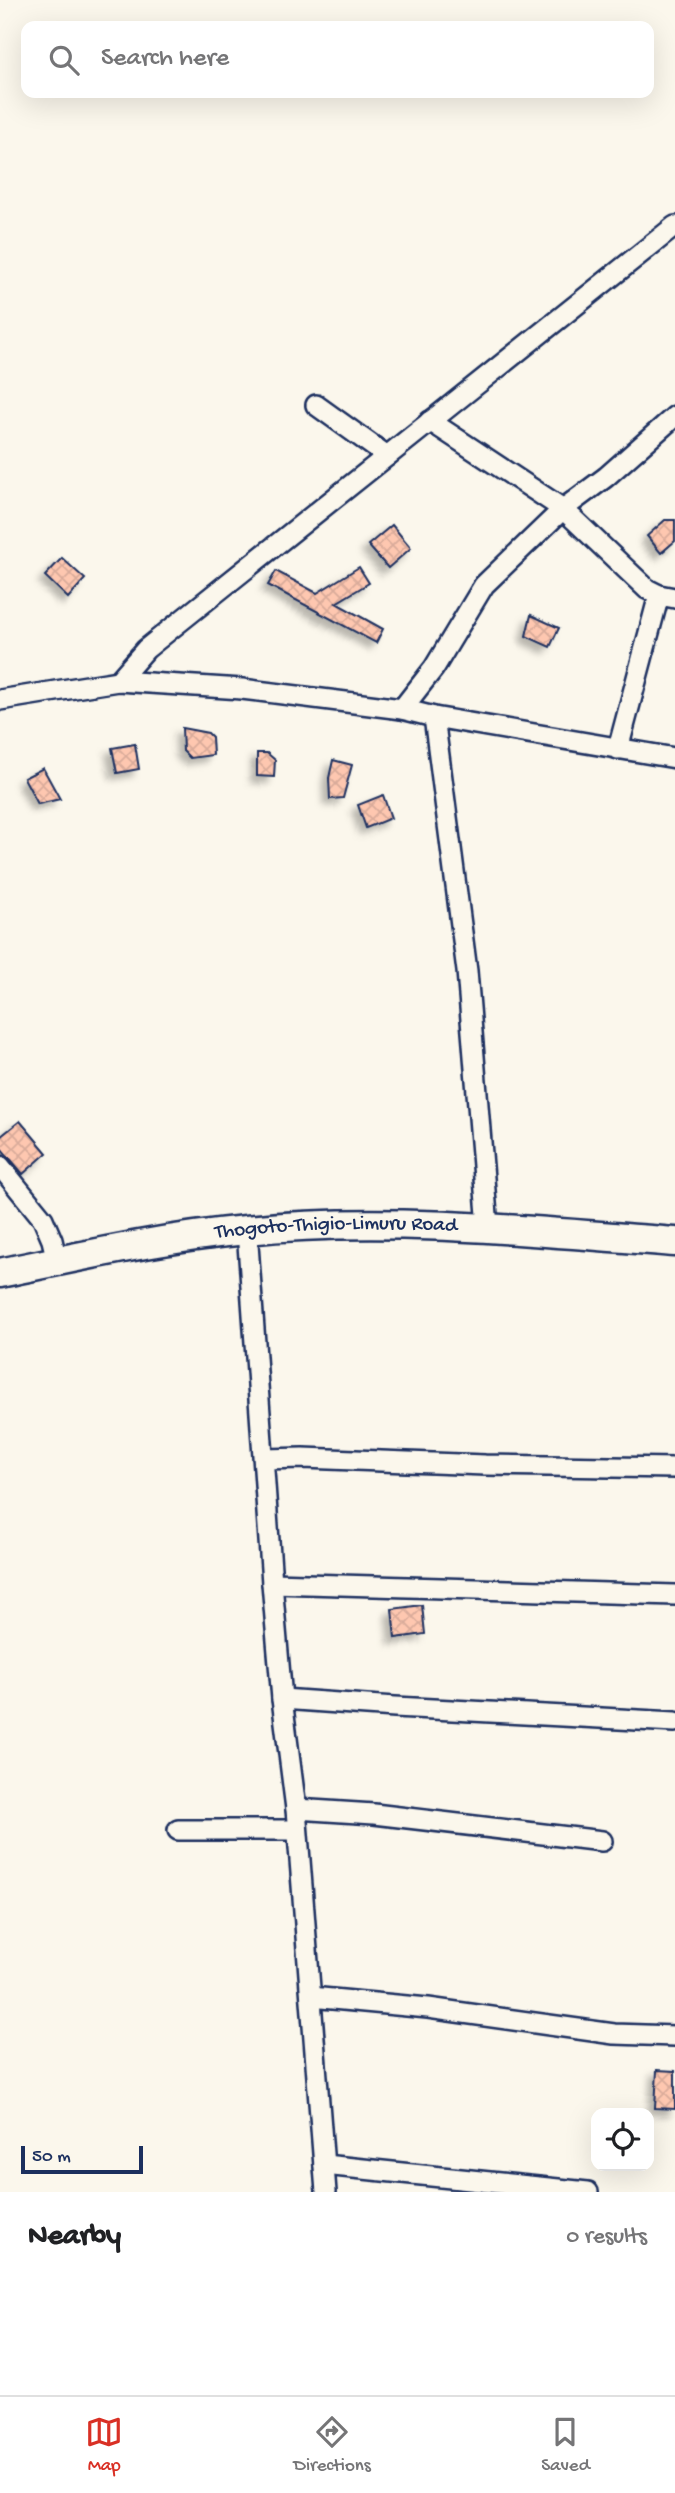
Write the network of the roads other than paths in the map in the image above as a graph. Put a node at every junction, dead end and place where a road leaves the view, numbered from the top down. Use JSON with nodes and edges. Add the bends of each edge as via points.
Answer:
{"nodes":[{"id":1,"x":674,"y":230,"type":"edge"},
{"id":2,"x":316,"y":405,"type":"dead end"},
{"id":3,"x":675,"y":416,"type":"edge"},
{"id":4,"x":430,"y":421,"type":"junction"},
{"id":5,"x":387,"y":456,"type":"junction"},
{"id":6,"x":563,"y":509,"type":"junction"},
{"id":7,"x":667,"y":596,"type":"edge"},
{"id":8,"x":118,"y":681,"type":"junction"},
{"id":9,"x":0,"y":700,"type":"edge"},
{"id":10,"x":402,"y":709,"type":"junction"},
{"id":11,"x":434,"y":717,"type":"junction"},
{"id":12,"x":618,"y":749,"type":"junction"},
{"id":13,"x":675,"y":758,"type":"edge"},
{"id":14,"x":0,"y":1166,"type":"edge"},
{"id":15,"x":488,"y":1227,"type":"junction"},
{"id":16,"x":247,"y":1230,"type":"junction"},
{"id":17,"x":675,"y":1242,"type":"edge"},
{"id":18,"x":57,"y":1261,"type":"junction"},
{"id":19,"x":0,"y":1272,"type":"edge"},
{"id":20,"x":264,"y":1459,"type":"junction"},
{"id":21,"x":675,"y":1468,"type":"edge"},
{"id":22,"x":272,"y":1583,"type":"junction"},
{"id":23,"x":675,"y":1595,"type":"edge"},
{"id":24,"x":282,"y":1699,"type":"junction"},
{"id":25,"x":675,"y":1722,"type":"edge"},
{"id":26,"x":296,"y":1809,"type":"junction"},
{"id":27,"x":178,"y":1830,"type":"dead end"},
{"id":28,"x":297,"y":1830,"type":"junction"},
{"id":29,"x":602,"y":1841,"type":"dead end"},
{"id":30,"x":311,"y":1997,"type":"junction"},
{"id":31,"x":675,"y":2036,"type":"edge"},
{"id":32,"x":324,"y":2165,"type":"junction"},
{"id":33,"x":326,"y":2192,"type":"edge"},
{"id":34,"x":588,"y":2192,"type":"edge"}],
"edges":[{"from":1,"to":4,"type":"street"},
{"from":2,"to":5,"type":"street"},
{"from":3,"to":6,"type":"street"},
{"from":4,"to":5,"type":"street"},
{"from":4,"to":6,"type":"street"},
{"from":5,"to":8,"type":"street","via":[[146,649]]},
{"from":6,"to":7,"type":"street","via":[[643,586]]},
{"from":6,"to":10,"type":"street","via":[[484,585],[434,667]]},
{"from":7,"to":12,"type":"street"},
{"from":8,"to":9,"type":"street"},
{"from":8,"to":10,"type":"street","via":[[242,689]]},
{"from":10,"to":11,"type":"street"},
{"from":11,"to":12,"type":"street"},
{"from":11,"to":15,"type":"street","via":[[467,971]]},
{"from":12,"to":13,"type":"street"},
{"from":14,"to":18,"type":"street","via":[[43,1219]]},
{"from":15,"to":16,"type":"highway","name":"Thogoto-Thigio-Limuru Road","via":[[397,1224]]},
{"from":15,"to":17,"type":"highway","name":"Thogoto-Thigio-Limuru Road"},
{"from":16,"to":18,"type":"highway","name":"Thogoto-Thigio-Limuru Road","via":[[143,1242]]},
{"from":16,"to":20,"type":"street"},
{"from":18,"to":19,"type":"highway","name":"Thogoto-Thigio-Limuru Road"},
{"from":20,"to":21,"type":"street"},
{"from":20,"to":22,"type":"street"},
{"from":22,"to":23,"type":"street"},
{"from":22,"to":24,"type":"street"},
{"from":24,"to":25,"type":"street"},
{"from":24,"to":26,"type":"street"},
{"from":26,"to":28,"type":"street"},
{"from":26,"to":29,"type":"street"},
{"from":27,"to":28,"type":"street"},
{"from":28,"to":30,"type":"street"},
{"from":30,"to":31,"type":"street","via":[[614,2034]]},
{"from":30,"to":32,"type":"street"},
{"from":32,"to":33,"type":"street"},
{"from":32,"to":34,"type":"street"}]}
